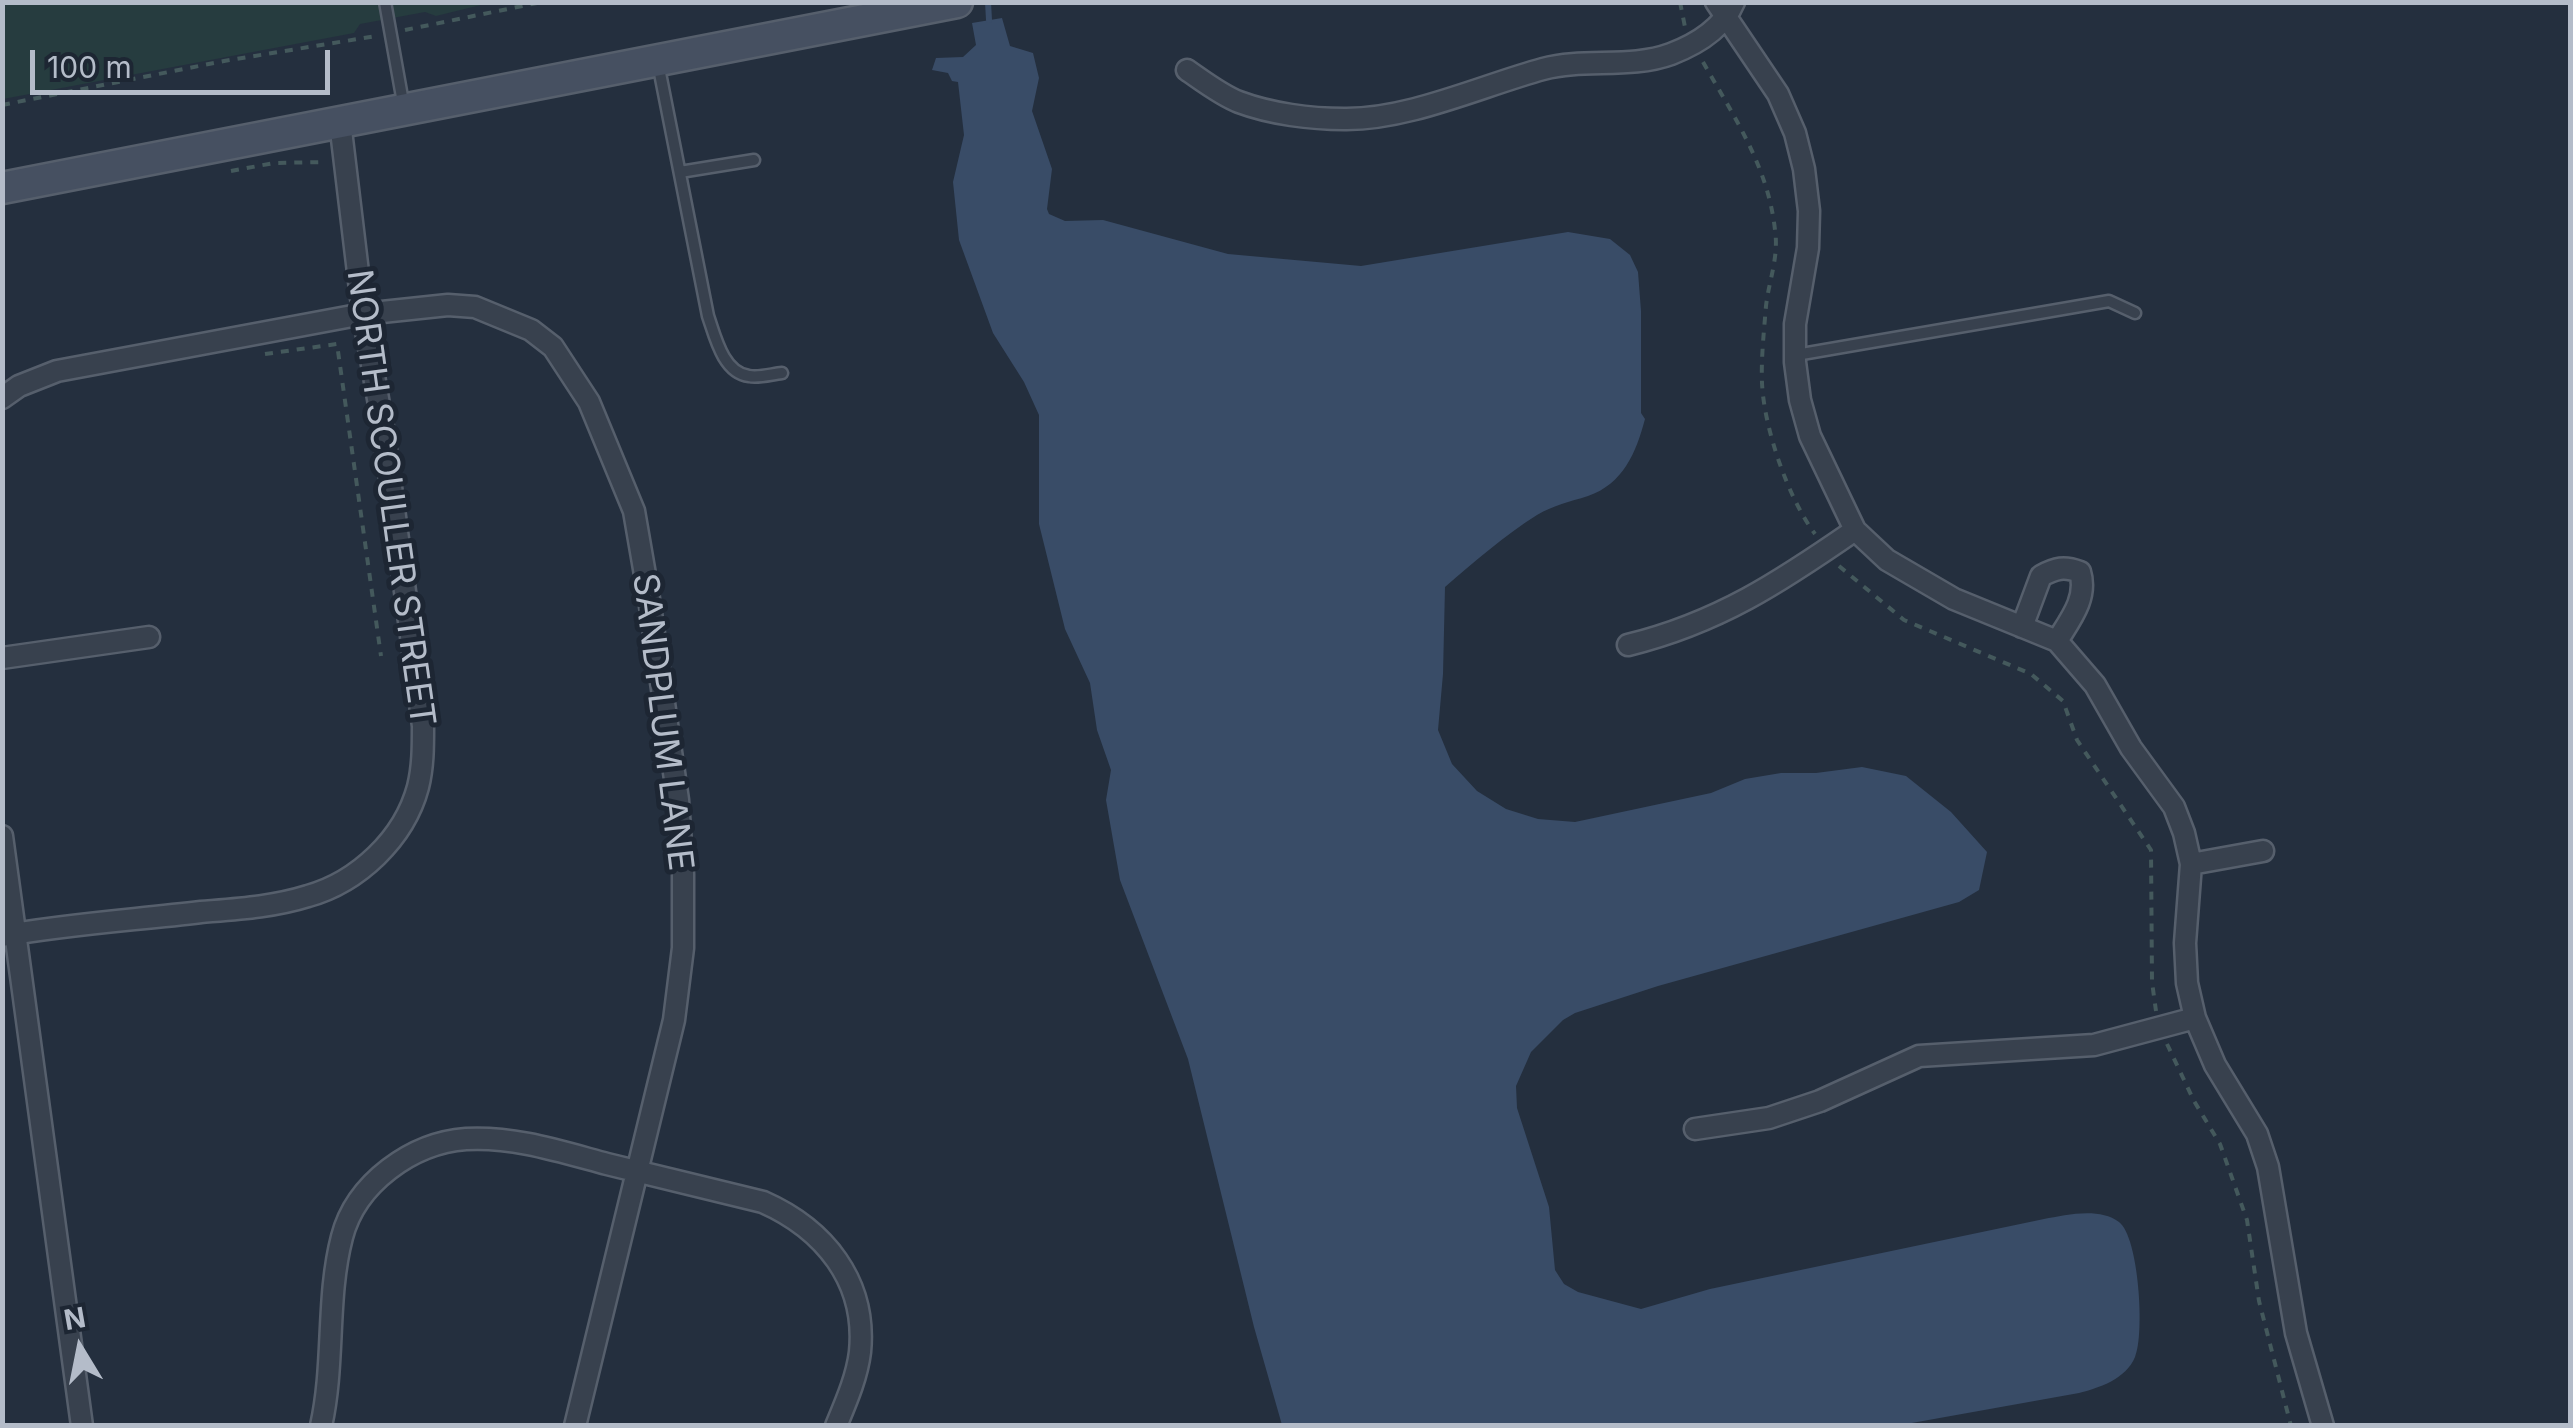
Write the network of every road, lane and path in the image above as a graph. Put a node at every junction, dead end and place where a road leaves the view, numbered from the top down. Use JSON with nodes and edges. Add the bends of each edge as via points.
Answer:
{"nodes":[{"id":1,"x":385,"y":2,"type":"edge"},
{"id":2,"x":542,"y":2,"type":"edge"},
{"id":3,"x":1680,"y":2,"type":"edge"},
{"id":4,"x":944,"y":5,"type":"edge"},
{"id":5,"x":1726,"y":8,"type":"edge"},
{"id":6,"x":391,"y":33,"type":"junction"},
{"id":7,"x":1693,"y":44,"type":"junction"},
{"id":8,"x":658,"y":60,"type":"junction"},
{"id":9,"x":1187,"y":70,"type":"dead end"},
{"id":10,"x":2,"y":105,"type":"edge"},
{"id":11,"x":405,"y":109,"type":"junction"},
{"id":12,"x":340,"y":122,"type":"junction"},
{"id":13,"x":754,"y":160,"type":"dead end"},
{"id":14,"x":325,"y":162,"type":"dead end"},
{"id":15,"x":680,"y":172,"type":"junction"},
{"id":16,"x":216,"y":174,"type":"dead end"},
{"id":17,"x":2,"y":188,"type":"edge"},
{"id":18,"x":2136,"y":313,"type":"dead end"},
{"id":19,"x":363,"y":314,"type":"junction"},
{"id":20,"x":262,"y":355,"type":"dead end"},
{"id":21,"x":1795,"y":355,"type":"junction"},
{"id":22,"x":782,"y":372,"type":"dead end"},
{"id":23,"x":2,"y":398,"type":"edge"},
{"id":24,"x":1855,"y":530,"type":"junction"},
{"id":25,"x":1827,"y":550,"type":"junction"},
{"id":26,"x":2022,"y":627,"type":"junction"},
{"id":27,"x":149,"y":636,"type":"dead end"},
{"id":28,"x":2056,"y":641,"type":"junction"},
{"id":29,"x":1628,"y":645,"type":"dead end"},
{"id":30,"x":381,"y":656,"type":"dead end"},
{"id":31,"x":2,"y":658,"type":"edge"},
{"id":32,"x":2,"y":836,"type":"edge"},
{"id":33,"x":2263,"y":851,"type":"dead end"},
{"id":34,"x":2191,"y":864,"type":"junction"},
{"id":35,"x":9,"y":934,"type":"edge"},
{"id":36,"x":2195,"y":1018,"type":"junction"},
{"id":37,"x":2161,"y":1026,"type":"junction"},
{"id":38,"x":1696,"y":1129,"type":"dead end"},
{"id":39,"x":638,"y":1172,"type":"junction"},
{"id":40,"x":82,"y":1426,"type":"edge"},
{"id":41,"x":321,"y":1426,"type":"edge"},
{"id":42,"x":575,"y":1426,"type":"edge"},
{"id":43,"x":836,"y":1426,"type":"edge"},
{"id":44,"x":2291,"y":1426,"type":"edge"},
{"id":45,"x":2323,"y":1426,"type":"edge"}],
"edges":[{"from":1,"to":6,"type":"lane"},
{"from":2,"to":6,"type":"path"},
{"from":3,"to":7,"type":"path"},
{"from":4,"to":8,"type":"street"},
{"from":5,"to":7,"type":"street"},
{"from":5,"to":21,"type":"street","via":[[1778,94],[1804,169],[1808,248]]},
{"from":6,"to":10,"type":"path"},
{"from":6,"to":11,"type":"lane"},
{"from":7,"to":9,"type":"street","via":[[1643,61],[1546,68],[1390,115],[1346,119],[1239,102]]},
{"from":7,"to":25,"type":"path","via":[[1762,167],[1776,234],[1762,384],[1769,427],[1788,483]]},
{"from":8,"to":11,"type":"street"},
{"from":8,"to":15,"type":"lane"},
{"from":11,"to":12,"type":"street"},
{"from":12,"to":17,"type":"street"},
{"from":12,"to":19,"type":"street","name":"NORTH SCOULLER STREET"},
{"from":13,"to":15,"type":"lane"},
{"from":14,"to":16,"type":"path"},
{"from":15,"to":22,"type":"lane","via":[[719,346],[732,369],[747,376]]},
{"from":18,"to":21,"type":"lane","via":[[2108,300]]},
{"from":19,"to":23,"type":"street","name":"SANDPLUM LANE","via":[[57,370]]},
{"from":19,"to":35,"type":"street","name":"NORTH SCOULLER STREET","via":[[423,726],[417,790],[404,819],[359,872],[305,898]]},
{"from":19,"to":39,"type":"street","name":"SANDPLUM LANE","via":[[475,307],[531,330],[553,347],[589,402],[634,511],[683,874],[674,1020]]},
{"from":20,"to":30,"type":"path","via":[[337,344]]},
{"from":21,"to":24,"type":"street","via":[[1810,436]]},
{"from":24,"to":25,"type":"street"},
{"from":24,"to":26,"type":"street","via":[[1886,560]]},
{"from":25,"to":29,"type":"street","via":[[1750,600]]},
{"from":25,"to":37,"type":"path","via":[[1845,574],[1904,620],[2031,674],[2062,701],[2077,740],[2151,850],[2152,982]]},
{"from":26,"to":28,"type":"street"},
{"from":26,"to":28,"type":"street","via":[[2041,576],[2068,567],[2080,572],[2084,584]]},
{"from":27,"to":31,"type":"street"},
{"from":28,"to":34,"type":"street","via":[[2095,685],[2130,748],[2174,806]]},
{"from":32,"to":35,"type":"street"},
{"from":33,"to":34,"type":"street"},
{"from":34,"to":36,"type":"street","via":[[2185,943]]},
{"from":35,"to":40,"type":"street"},
{"from":36,"to":37,"type":"street"},
{"from":36,"to":45,"type":"street","via":[[2268,1166],[2296,1332]]},
{"from":37,"to":38,"type":"street","via":[[2094,1044],[1919,1056],[1769,1118]]},
{"from":37,"to":44,"type":"path","via":[[2220,1144],[2247,1220],[2259,1301]]},
{"from":39,"to":41,"type":"street","via":[[501,1140],[462,1139],[406,1157],[382,1173],[342,1234]]},
{"from":39,"to":42,"type":"street","name":"SANDPLUM LANE"},
{"from":39,"to":43,"type":"street","via":[[763,1202],[817,1234],[840,1265],[860,1322],[860,1353]]}]}
